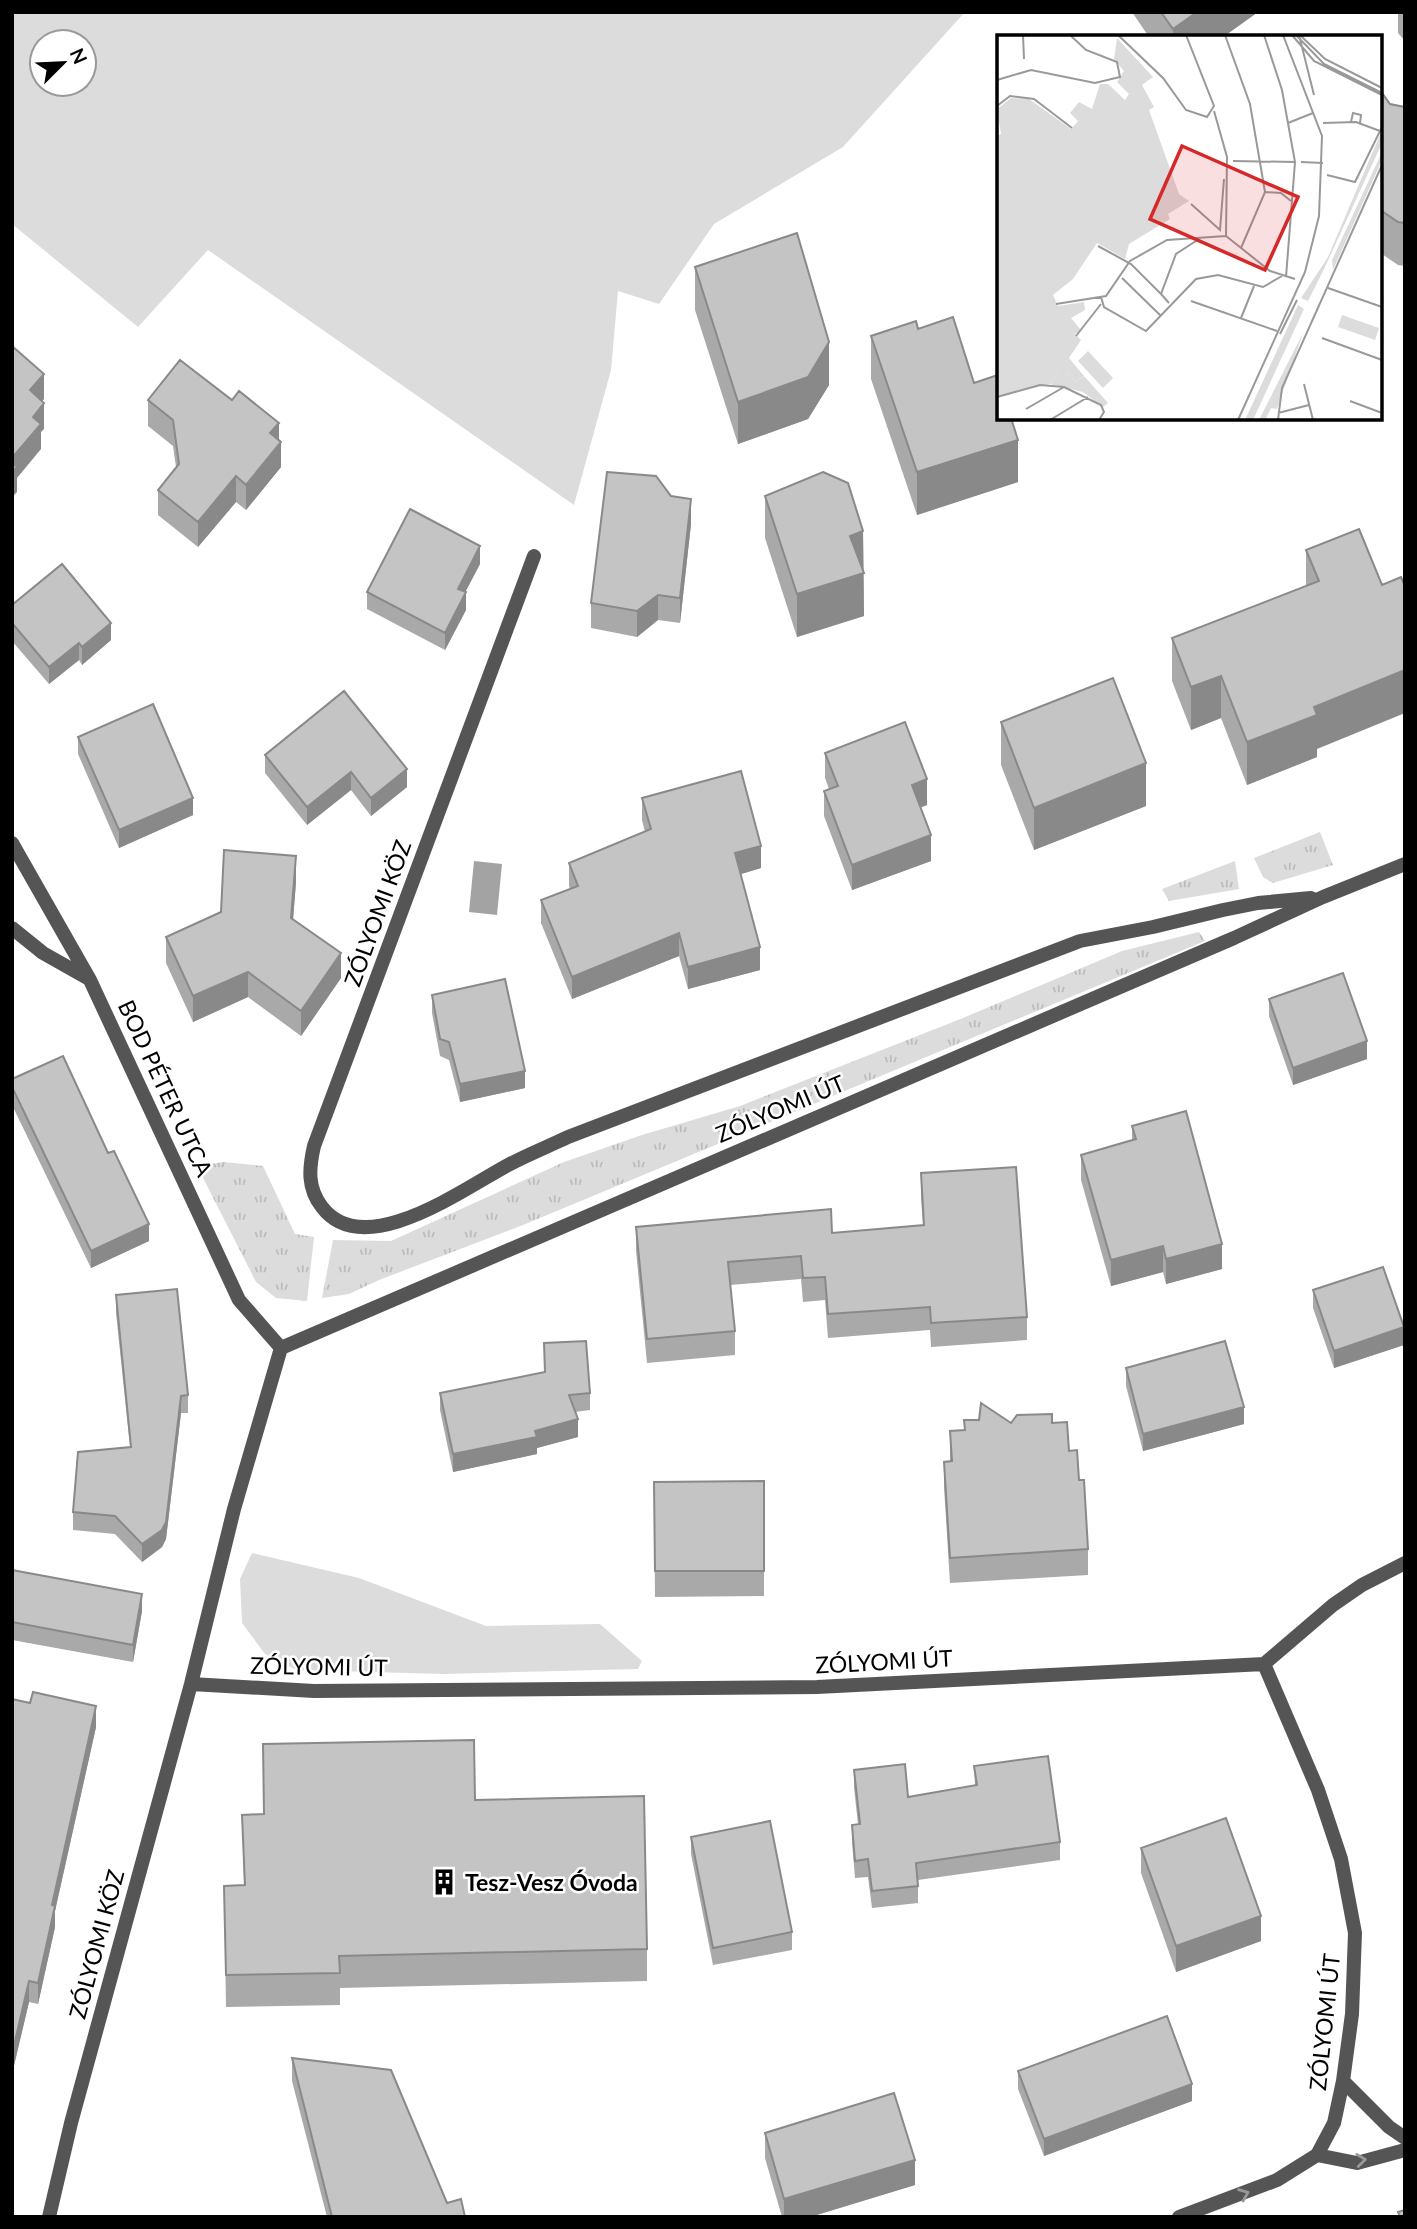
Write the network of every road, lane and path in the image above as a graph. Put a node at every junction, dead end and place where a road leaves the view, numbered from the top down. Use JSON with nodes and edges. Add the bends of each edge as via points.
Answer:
{"nodes":[{"id":1,"x":534,"y":556,"type":"dead end"},
{"id":2,"x":12,"y":843,"type":"edge"},
{"id":3,"x":1405,"y":864,"type":"edge"},
{"id":4,"x":1322,"y":897,"type":"junction"},
{"id":5,"x":12,"y":928,"type":"edge"},
{"id":6,"x":90,"y":980,"type":"junction"},
{"id":7,"x":398,"y":1220,"type":"joint"},
{"id":8,"x":281,"y":1348,"type":"junction"},
{"id":9,"x":1405,"y":1563,"type":"edge"},
{"id":10,"x":1264,"y":1664,"type":"junction"},
{"id":11,"x":191,"y":1684,"type":"junction"},
{"id":12,"x":1343,"y":2081,"type":"junction"},
{"id":13,"x":1405,"y":2138,"type":"edge"},
{"id":14,"x":1405,"y":2150,"type":"edge"},
{"id":15,"x":1317,"y":2155,"type":"junction"},
{"id":16,"x":49,"y":2217,"type":"edge"},
{"id":17,"x":1179,"y":2217,"type":"edge"}],
"edges":[{"from":1,"to":7,"type":"street","name":"ZÓLYOMI KÖZ","via":[[309,1169],[315,1199],[327,1214],[355,1228]]},
{"from":2,"to":6,"type":"street","name":"BOD PÉTER UTCA"},
{"from":3,"to":4,"type":"street","name":"ZÓLYOMI ÚT"},
{"from":4,"to":7,"type":"street","name":"ZÓLYOMI ÚT","via":[[1258,904],[1080,941],[568,1137]]},
{"from":4,"to":8,"type":"street","name":"ZÓLYOMI ÚT"},
{"from":5,"to":6,"type":"street","via":[[43,953]]},
{"from":6,"to":8,"type":"street","name":"BOD PÉTER UTCA","via":[[239,1300]]},
{"from":8,"to":11,"type":"street","via":[[234,1509]]},
{"from":9,"to":10,"type":"street","via":[[1333,1605]]},
{"from":10,"to":11,"type":"street","name":"ZÓLYOMI ÚT","via":[[817,1687],[314,1691]]},
{"from":10,"to":12,"type":"street","name":"ZÓLYOMI ÚT","via":[[1318,1790],[1341,1859],[1355,1933],[1352,2014]]},
{"from":11,"to":16,"type":"street","name":"ZÓLYOMI KÖZ"},
{"from":12,"to":13,"type":"street"},
{"from":12,"to":15,"type":"street","name":"ZÓLYOMI ÚT","via":[[1334,2123]]},
{"from":15,"to":14,"type":"street","one_way":true,"via":[[1357,2163]]},
{"from":17,"to":15,"type":"street","name":"ZÓLYOMI ÚT","one_way":true,"via":[[1278,2180]]}]}
